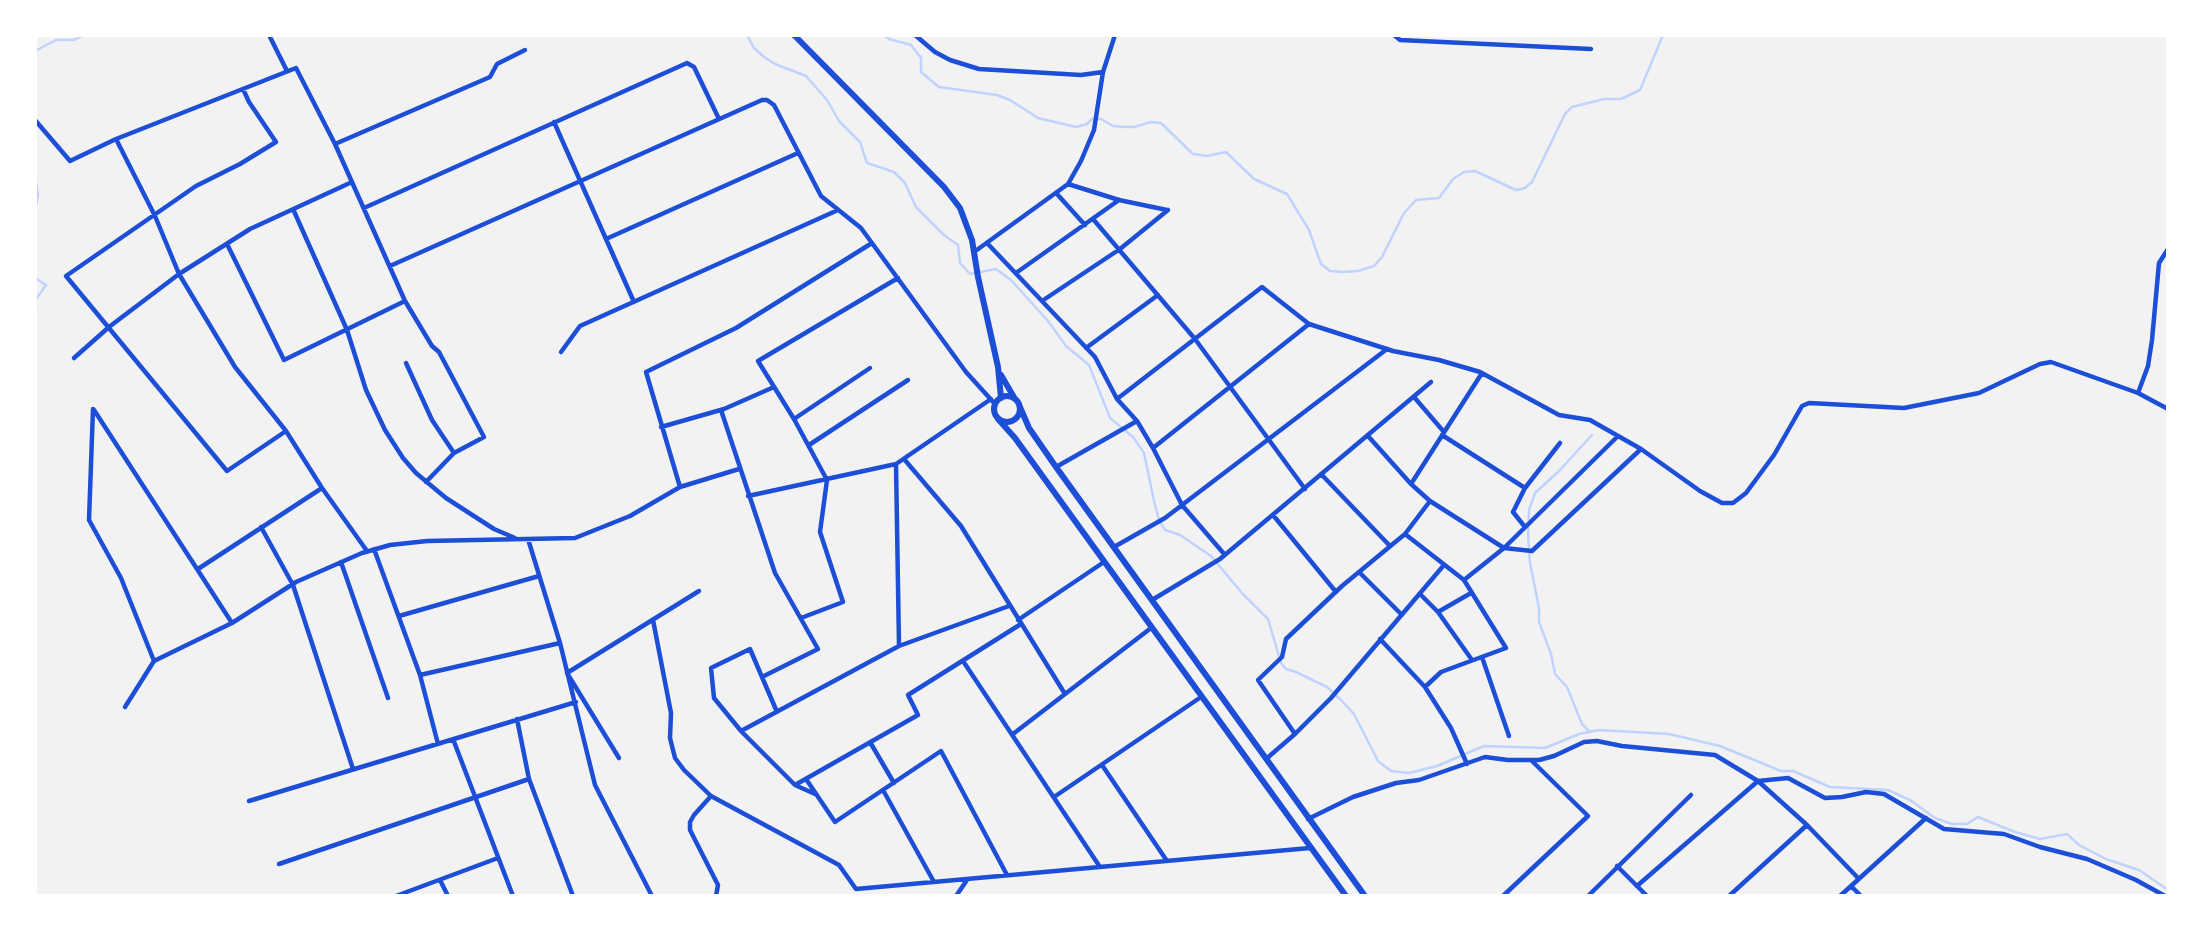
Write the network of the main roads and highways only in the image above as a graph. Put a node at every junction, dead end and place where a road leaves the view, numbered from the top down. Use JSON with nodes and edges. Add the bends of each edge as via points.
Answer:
{"nodes":[{"id":1,"x":794,"y":35,"type":"edge"},
{"id":2,"x":998,"y":367,"type":"junction"},
{"id":3,"x":996,"y":400,"type":"junction"},
{"id":4,"x":1018,"y":404,"type":"junction"},
{"id":5,"x":998,"y":419,"type":"junction"},
{"id":6,"x":1238,"y":722,"type":"junction"},
{"id":7,"x":1225,"y":732,"type":"junction"},
{"id":8,"x":1250,"y":739,"type":"junction"},
{"id":9,"x":1236,"y":747,"type":"junction"},
{"id":10,"x":1346,"y":896,"type":"edge"},
{"id":11,"x":1365,"y":896,"type":"edge"}],
"edges":[{"from":1,"to":2,"type":"main road","via":[[950,193],[968,223]]},
{"from":2,"to":3,"type":"main road"},
{"from":2,"to":4,"type":"main road"},
{"from":3,"to":4,"type":"main road","via":[[1009,397]]},
{"from":3,"to":5,"type":"main road"},
{"from":4,"to":5,"type":"main road","via":[[1019,415],[1013,421]]},
{"from":4,"to":6,"type":"main road","via":[[1029,428]]},
{"from":5,"to":7,"type":"main road"},
{"from":6,"to":7,"type":"main road"},
{"from":6,"to":8,"type":"main road"},
{"from":7,"to":9,"type":"main road"},
{"from":8,"to":9,"type":"main road"},
{"from":8,"to":11,"type":"main road"},
{"from":9,"to":10,"type":"main road"}]}
